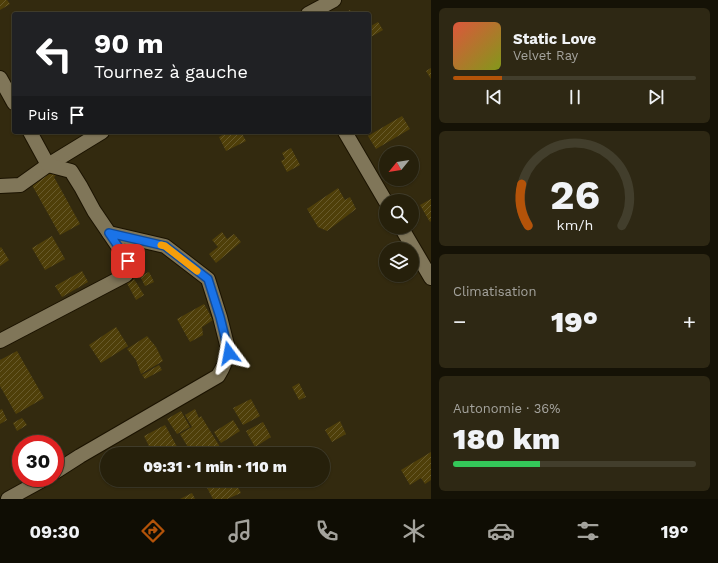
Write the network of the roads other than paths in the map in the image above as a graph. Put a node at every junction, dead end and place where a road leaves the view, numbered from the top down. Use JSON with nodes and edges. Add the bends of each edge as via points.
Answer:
{"nodes":[{"id":1,"x":334,"y":0,"type":"edge"},
{"id":2,"x":312,"y":12,"type":"edge"},
{"id":3,"x":0,"y":78,"type":"edge"},
{"id":4,"x":12,"y":99,"type":"edge"},
{"id":5,"x":31,"y":134,"type":"edge"},
{"id":6,"x":99,"y":134,"type":"edge"},
{"id":7,"x":346,"y":134,"type":"edge"},
{"id":8,"x":48,"y":164,"type":"junction"},
{"id":9,"x":0,"y":186,"type":"edge"},
{"id":10,"x":381,"y":194,"type":"edge"},
{"id":11,"x":109,"y":233,"type":"junction"},
{"id":12,"x":405,"y":234,"type":"edge"},
{"id":13,"x":431,"y":278,"type":"edge"},
{"id":14,"x":0,"y":341,"type":"edge"},
{"id":15,"x":64,"y":466,"type":"edge"},
{"id":16,"x":30,"y":487,"type":"edge"},
{"id":17,"x":8,"y":499,"type":"edge"}],
"edges":[{"from":1,"to":2,"type":"street"},
{"from":3,"to":4,"type":"street"},
{"from":5,"to":8,"type":"street"},
{"from":6,"to":8,"type":"street"},
{"from":7,"to":10,"type":"street"},
{"from":8,"to":9,"type":"street","via":[[20,185]]},
{"from":8,"to":11,"type":"street","via":[[71,171]]},
{"from":11,"to":14,"type":"street","via":[[128,261],[126,275]]},
{"from":11,"to":15,"type":"street","via":[[165,246],[208,279],[229,353],[218,376]]},
{"from":12,"to":13,"type":"street"},
{"from":16,"to":17,"type":"street"}]}
